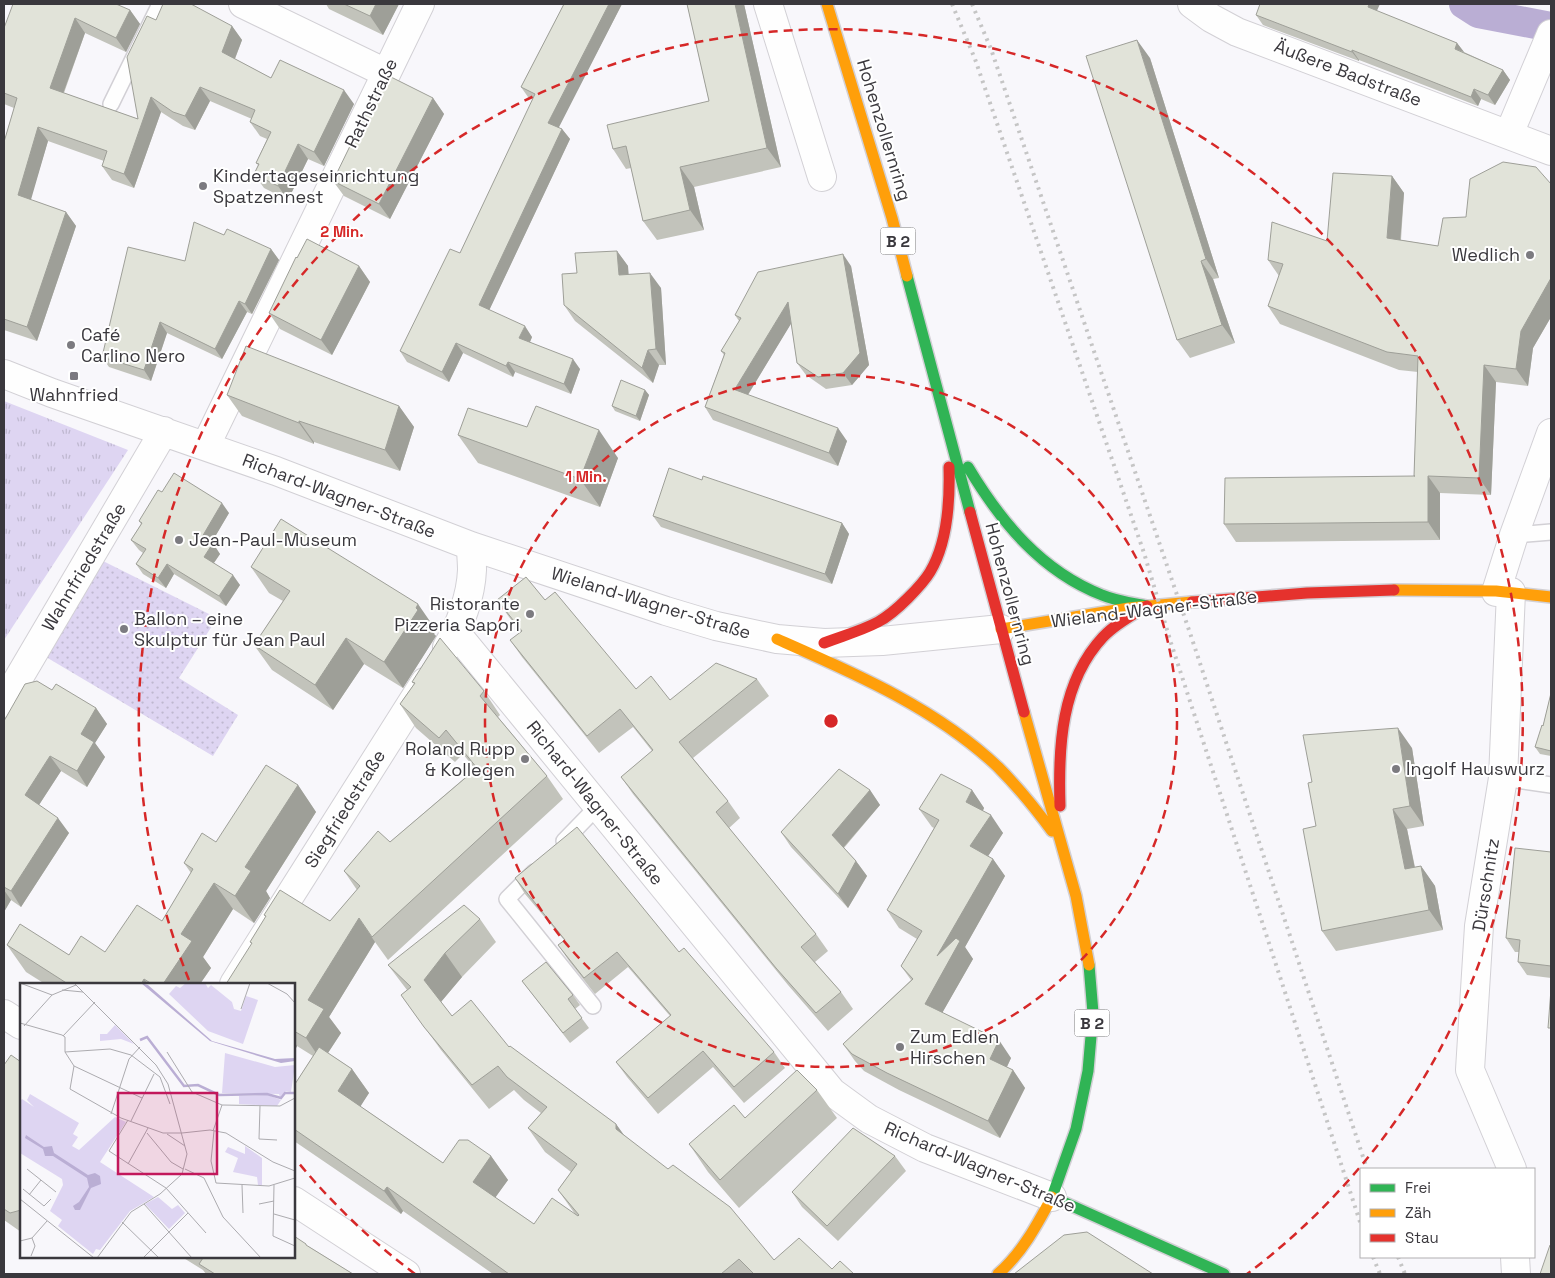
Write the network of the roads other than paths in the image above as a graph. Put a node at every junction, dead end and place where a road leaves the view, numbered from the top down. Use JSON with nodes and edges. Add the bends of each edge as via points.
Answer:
{"nodes":[{"id":1,"x":160,"y":4,"type":"edge"},
{"id":2,"x":243,"y":4,"type":"edge"},
{"id":3,"x":420,"y":4,"type":"edge"},
{"id":4,"x":768,"y":4,"type":"edge"},
{"id":5,"x":827,"y":4,"type":"edge"},
{"id":6,"x":1192,"y":4,"type":"edge"},
{"id":7,"x":1547,"y":43,"type":"edge"},
{"id":8,"x":386,"y":73,"type":"junction"},
{"id":9,"x":111,"y":104,"type":"dead end"},
{"id":10,"x":1509,"y":134,"type":"junction"},
{"id":11,"x":1551,"y":151,"type":"edge"},
{"id":12,"x":822,"y":178,"type":"dead end"},
{"id":13,"x":4,"y":374,"type":"edge"},
{"id":14,"x":947,"y":428,"type":"junction"},
{"id":15,"x":164,"y":431,"type":"junction"},
{"id":16,"x":1551,"y":433,"type":"edge"},
{"id":17,"x":206,"y":445,"type":"junction"},
{"id":18,"x":1551,"y":532,"type":"edge"},
{"id":19,"x":1514,"y":535,"type":"junction"},
{"id":20,"x":471,"y":546,"type":"junction"},
{"id":21,"x":1504,"y":592,"type":"junction"},
{"id":22,"x":1550,"y":601,"type":"edge"},
{"id":23,"x":1147,"y":606,"type":"junction"},
{"id":24,"x":1001,"y":629,"type":"junction"},
{"id":25,"x":456,"y":633,"type":"junction"},
{"id":26,"x":777,"y":639,"type":"junction"},
{"id":27,"x":824,"y":643,"type":"junction"},
{"id":28,"x":4,"y":703,"type":"edge"},
{"id":29,"x":1503,"y":778,"type":"junction"},
{"id":30,"x":1551,"y":785,"type":"edge"},
{"id":31,"x":598,"y":806,"type":"junction"},
{"id":32,"x":1062,"y":847,"type":"junction"},
{"id":33,"x":556,"y":849,"type":"edge"},
{"id":34,"x":542,"y":863,"type":"edge"},
{"id":35,"x":235,"y":983,"type":"edge"},
{"id":36,"x":593,"y":1006,"type":"dead end"},
{"id":37,"x":4,"y":1014,"type":"edge"},
{"id":38,"x":20,"y":1024,"type":"edge"},
{"id":39,"x":1512,"y":1168,"type":"edge"},
{"id":40,"x":1052,"y":1197,"type":"junction"},
{"id":41,"x":295,"y":1203,"type":"edge"},
{"id":42,"x":1515,"y":1258,"type":"edge"},
{"id":43,"x":406,"y":1274,"type":"edge"},
{"id":44,"x":998,"y":1274,"type":"edge"},
{"id":45,"x":1224,"y":1274,"type":"edge"},
{"id":46,"x":1516,"y":1274,"type":"edge"}],
"edges":[{"from":1,"to":9,"type":"lane"},
{"from":2,"to":8,"type":"street"},
{"from":3,"to":8,"type":"street","name":"Rathstraße"},
{"from":4,"to":12,"type":"street"},
{"from":5,"to":14,"type":"main road","name":"Hohenzollernring","number":"B 2","via":[[892,218]]},
{"from":6,"to":10,"type":"street","name":"Äußere Badstraße","via":[[1237,32]]},
{"from":7,"to":10,"type":"street"},
{"from":8,"to":17,"type":"street","name":"Rathstraße"},
{"from":10,"to":11,"type":"street","name":"Äußere Badstraße"},
{"from":13,"to":15,"type":"street","name":"Richard-Wagner-Straße"},
{"from":14,"to":23,"type":"main road","via":[[984,495],[1014,534],[1043,562],[1074,582],[1103,595]]},
{"from":14,"to":24,"type":"main road","name":"Hohenzollernring","number":"B 2"},
{"from":14,"to":27,"type":"main road","via":[[950,476],[947,515],[940,550],[931,572],[887,616]]},
{"from":15,"to":17,"type":"street","name":"Richard-Wagner-Straße"},
{"from":15,"to":28,"type":"street","name":"Wahnfriedstraße"},
{"from":16,"to":19,"type":"street","name":"Dürschnitz"},
{"from":17,"to":20,"type":"street","name":"Richard-Wagner-Straße"},
{"from":18,"to":19,"type":"lane"},
{"from":19,"to":21,"type":"street","name":"Dürschnitz"},
{"from":20,"to":25,"type":"street","via":[[472,570]]},
{"from":20,"to":26,"type":"street","name":"Wieland-Wagner-Straße","via":[[666,611]]},
{"from":21,"to":22,"type":"main road","name":"Wieland-Wagner-Straße"},
{"from":21,"to":23,"type":"main road","name":"Wieland-Wagner-Straße","via":[[1350,591]]},
{"from":21,"to":29,"type":"street","name":"Dürschnitz"},
{"from":23,"to":24,"type":"main road","name":"Wieland-Wagner-Straße"},
{"from":23,"to":32,"type":"main road","via":[[1104,637],[1080,670],[1068,700],[1060,742]]},
{"from":24,"to":27,"type":"street","name":"Wieland-Wagner-Straße","via":[[882,641]]},
{"from":24,"to":32,"type":"main road","name":"Hohenzollernring","number":"B 2"},
{"from":25,"to":31,"type":"street","name":"Richard-Wagner-Straße"},
{"from":25,"to":35,"type":"street","name":"Siegfriedstraße"},
{"from":26,"to":27,"type":"street","name":"Wieland-Wagner-Straße"},
{"from":26,"to":32,"type":"main road","via":[[874,683],[970,744],[999,768],[1042,816]]},
{"from":29,"to":30,"type":"lane"},
{"from":29,"to":39,"type":"street","name":"Dürschnitz","via":[[1479,926],[1470,1070]]},
{"from":31,"to":33,"type":"lane"},
{"from":31,"to":40,"type":"street","name":"Richard-Wagner-Straße","via":[[832,1092],[869,1119],[925,1148]]},
{"from":32,"to":40,"type":"main road","name":"Hohenzollernring","number":"B 2","via":[[1088,958],[1093,1013],[1088,1071],[1076,1129]]},
{"from":34,"to":36,"type":"lane","via":[[507,899]]},
{"from":37,"to":38,"type":"street"},
{"from":40,"to":44,"type":"main road","name":"Hohenzollernring","via":[[1031,1236]]},
{"from":40,"to":45,"type":"main road","name":"Richard-Wagner-Straße"},
{"from":41,"to":43,"type":"street"},
{"from":42,"to":46,"type":"street"}]}
